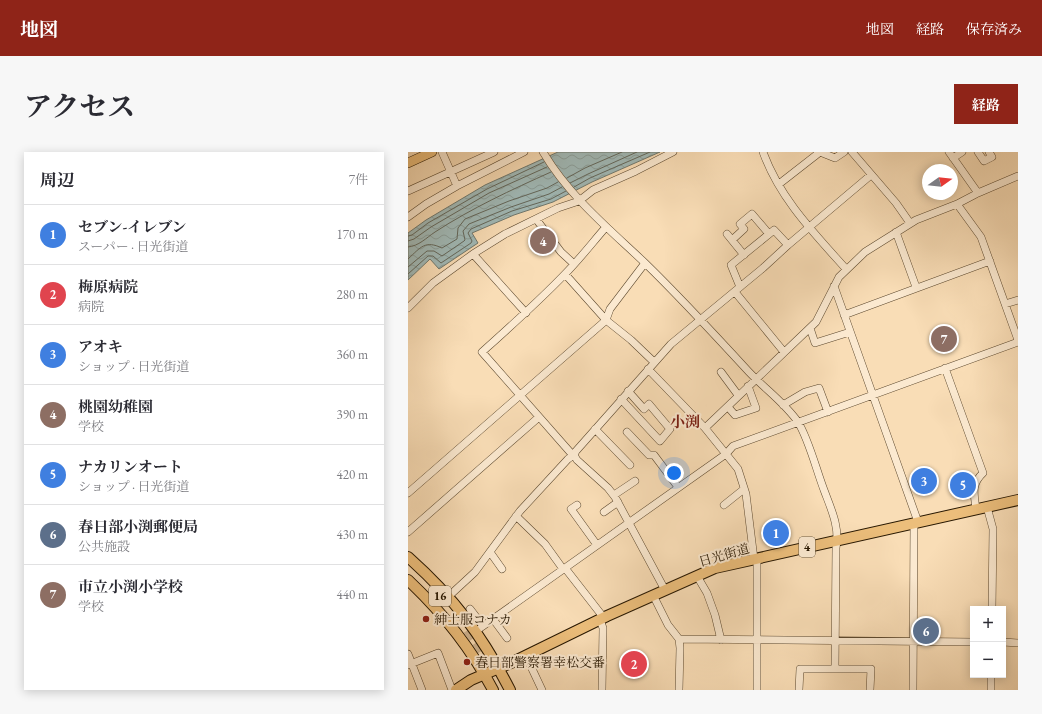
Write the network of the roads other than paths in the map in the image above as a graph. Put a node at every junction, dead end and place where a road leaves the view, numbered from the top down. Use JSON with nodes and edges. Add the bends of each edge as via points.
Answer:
{"nodes":[{"id":1,"x":432,"y":152,"type":"edge"},
{"id":2,"x":442,"y":152,"type":"edge"},
{"id":3,"x":494,"y":152,"type":"edge"},
{"id":4,"x":524,"y":152,"type":"edge"},
{"id":5,"x":543,"y":152,"type":"edge"},
{"id":6,"x":673,"y":152,"type":"edge"},
{"id":7,"x":763,"y":152,"type":"edge"},
{"id":8,"x":844,"y":152,"type":"edge"},
{"id":9,"x":852,"y":152,"type":"edge"},
{"id":10,"x":962,"y":152,"type":"edge"},
{"id":11,"x":978,"y":152,"type":"edge"},
{"id":12,"x":990,"y":152,"type":"edge"},
{"id":13,"x":951,"y":155,"type":"edge"},
{"id":14,"x":408,"y":163,"type":"edge"},
{"id":15,"x":450,"y":172,"type":"junction"},
{"id":16,"x":871,"y":175,"type":"junction"},
{"id":17,"x":1018,"y":176,"type":"edge"},
{"id":18,"x":779,"y":184,"type":"junction"},
{"id":19,"x":457,"y":186,"type":"junction"},
{"id":20,"x":408,"y":191,"type":"edge"},
{"id":21,"x":978,"y":194,"type":"junction"},
{"id":22,"x":577,"y":198,"type":"junction"},
{"id":23,"x":957,"y":204,"type":"junction"},
{"id":24,"x":408,"y":216,"type":"edge"},
{"id":25,"x":536,"y":219,"type":"junction"},
{"id":26,"x":910,"y":223,"type":"junction"},
{"id":27,"x":606,"y":227,"type":"junction"},
{"id":28,"x":809,"y":227,"type":"junction"},
{"id":29,"x":896,"y":232,"type":"junction"},
{"id":30,"x":727,"y":234,"type":"dead end"},
{"id":31,"x":769,"y":234,"type":"junction"},
{"id":32,"x":732,"y":240,"type":"junction"},
{"id":33,"x":788,"y":245,"type":"junction"},
{"id":34,"x":473,"y":254,"type":"junction"},
{"id":35,"x":744,"y":255,"type":"junction"},
{"id":36,"x":990,"y":261,"type":"junction"},
{"id":37,"x":645,"y":263,"type":"junction"},
{"id":38,"x":574,"y":264,"type":"junction"},
{"id":39,"x":846,"y":269,"type":"junction"},
{"id":40,"x":565,"y":274,"type":"junction"},
{"id":41,"x":834,"y":286,"type":"junction"},
{"id":42,"x":916,"y":287,"type":"junction"},
{"id":43,"x":737,"y":289,"type":"junction"},
{"id":44,"x":1018,"y":300,"type":"edge"},
{"id":45,"x":1005,"y":304,"type":"junction"},
{"id":46,"x":408,"y":308,"type":"edge"},
{"id":47,"x":526,"y":313,"type":"junction"},
{"id":48,"x":844,"y":314,"type":"junction"},
{"id":49,"x":606,"y":320,"type":"junction"},
{"id":50,"x":700,"y":320,"type":"junction"},
{"id":51,"x":1015,"y":321,"type":"edge"},
{"id":52,"x":810,"y":328,"type":"junction"},
{"id":53,"x":850,"y":332,"type":"junction"},
{"id":54,"x":1018,"y":341,"type":"edge"},
{"id":55,"x":784,"y":352,"type":"junction"},
{"id":56,"x":654,"y":362,"type":"junction"},
{"id":57,"x":945,"y":368,"type":"junction"},
{"id":58,"x":648,"y":369,"type":"junction"},
{"id":59,"x":721,"y":372,"type":"dead end"},
{"id":60,"x":756,"y":379,"type":"junction"},
{"id":61,"x":748,"y":386,"type":"junction"},
{"id":62,"x":628,"y":391,"type":"junction"},
{"id":63,"x":738,"y":395,"type":"junction"},
{"id":64,"x":873,"y":395,"type":"junction"},
{"id":65,"x":520,"y":396,"type":"junction"},
{"id":66,"x":622,"y":399,"type":"junction"},
{"id":67,"x":783,"y":405,"type":"junction"},
{"id":68,"x":728,"y":407,"type":"junction"},
{"id":69,"x":828,"y":412,"type":"junction"},
{"id":70,"x":539,"y":417,"type":"junction"},
{"id":71,"x":798,"y":422,"type":"junction"},
{"id":72,"x":705,"y":428,"type":"junction"},
{"id":73,"x":595,"y":429,"type":"junction"},
{"id":74,"x":627,"y":432,"type":"dead end"},
{"id":75,"x":726,"y":454,"type":"junction"},
{"id":76,"x":574,"y":455,"type":"junction"},
{"id":77,"x":630,"y":465,"type":"dead end"},
{"id":78,"x":635,"y":481,"type":"dead end"},
{"id":79,"x":678,"y":487,"type":"junction"},
{"id":80,"x":744,"y":489,"type":"junction"},
{"id":81,"x":408,"y":493,"type":"edge"},
{"id":82,"x":614,"y":494,"type":"junction"},
{"id":83,"x":1018,"y":500,"type":"edge"},
{"id":84,"x":618,"y":502,"type":"junction"},
{"id":85,"x":577,"y":505,"type":"dead end"},
{"id":86,"x":724,"y":505,"type":"dead end"},
{"id":87,"x":987,"y":506,"type":"junction"},
{"id":88,"x":976,"y":509,"type":"junction"},
{"id":89,"x":604,"y":512,"type":"dead end"},
{"id":90,"x":516,"y":516,"type":"junction"},
{"id":91,"x":629,"y":522,"type":"junction"},
{"id":92,"x":916,"y":522,"type":"junction"},
{"id":93,"x":408,"y":532,"type":"edge"},
{"id":94,"x":838,"y":541,"type":"junction"},
{"id":95,"x":597,"y":544,"type":"junction"},
{"id":96,"x":490,"y":552,"type":"junction"},
{"id":97,"x":408,"y":557,"type":"edge"},
{"id":98,"x":756,"y":559,"type":"junction"},
{"id":99,"x":408,"y":565,"type":"edge"},
{"id":100,"x":564,"y":568,"type":"junction"},
{"id":101,"x":502,"y":569,"type":"dead end"},
{"id":102,"x":408,"y":573,"type":"edge"},
{"id":103,"x":697,"y":576,"type":"junction"},
{"id":104,"x":408,"y":580,"type":"edge"},
{"id":105,"x":665,"y":590,"type":"junction"},
{"id":106,"x":653,"y":595,"type":"junction"},
{"id":107,"x":449,"y":596,"type":"junction"},
{"id":108,"x":992,"y":606,"type":"edge"},
{"id":109,"x":470,"y":609,"type":"dead end"},
{"id":110,"x":493,"y":619,"type":"junction"},
{"id":111,"x":602,"y":619,"type":"junction"},
{"id":112,"x":471,"y":633,"type":"junction"},
{"id":113,"x":507,"y":638,"type":"dead end"},
{"id":114,"x":679,"y":640,"type":"junction"},
{"id":115,"x":721,"y":640,"type":"junction"},
{"id":116,"x":757,"y":640,"type":"junction"},
{"id":117,"x":836,"y":640,"type":"junction"},
{"id":118,"x":913,"y":641,"type":"junction"},
{"id":119,"x":970,"y":642,"type":"edge"},
{"id":120,"x":1006,"y":642,"type":"edge"},
{"id":121,"x":1018,"y":643,"type":"edge"},
{"id":122,"x":408,"y":654,"type":"edge"},
{"id":123,"x":526,"y":656,"type":"junction"},
{"id":124,"x":410,"y":664,"type":"edge"},
{"id":125,"x":498,"y":668,"type":"junction"},
{"id":126,"x":835,"y":669,"type":"junction"},
{"id":127,"x":484,"y":675,"type":"junction"},
{"id":128,"x":991,"y":678,"type":"edge"},
{"id":129,"x":422,"y":690,"type":"edge"},
{"id":130,"x":452,"y":690,"type":"edge"},
{"id":131,"x":456,"y":690,"type":"edge"},
{"id":132,"x":493,"y":690,"type":"edge"},
{"id":133,"x":510,"y":690,"type":"edge"},
{"id":134,"x":542,"y":690,"type":"edge"},
{"id":135,"x":602,"y":690,"type":"edge"},
{"id":136,"x":679,"y":690,"type":"edge"},
{"id":137,"x":757,"y":690,"type":"edge"},
{"id":138,"x":799,"y":690,"type":"edge"},
{"id":139,"x":870,"y":690,"type":"edge"},
{"id":140,"x":913,"y":690,"type":"edge"},
{"id":141,"x":991,"y":690,"type":"edge"}],
"edges":[{"from":1,"to":14,"type":"main road"},
{"from":2,"to":15,"type":"street"},
{"from":3,"to":15,"type":"street"},
{"from":4,"to":19,"type":"street"},
{"from":5,"to":22,"type":"street"},
{"from":6,"to":22,"type":"street"},
{"from":7,"to":18,"type":"street"},
{"from":8,"to":18,"type":"street","via":[[835,158],[820,152]]},
{"from":9,"to":16,"type":"street"},
{"from":10,"to":13,"type":"street"},
{"from":11,"to":12,"type":"street","via":[[984,161],[992,157]]},
{"from":13,"to":21,"type":"street"},
{"from":15,"to":19,"type":"street"},
{"from":15,"to":20,"type":"street"},
{"from":16,"to":26,"type":"street"},
{"from":16,"to":28,"type":"street"},
{"from":17,"to":21,"type":"street"},
{"from":18,"to":28,"type":"street"},
{"from":19,"to":24,"type":"street"},
{"from":21,"to":23,"type":"street"},
{"from":22,"to":25,"type":"street"},
{"from":22,"to":27,"type":"street"},
{"from":23,"to":26,"type":"street"},
{"from":23,"to":36,"type":"street","via":[[981,237]]},
{"from":25,"to":34,"type":"street"},
{"from":25,"to":38,"type":"street","via":[[561,252]]},
{"from":26,"to":29,"type":"street"},
{"from":27,"to":37,"type":"street"},
{"from":27,"to":38,"type":"street"},
{"from":28,"to":33,"type":"street"},
{"from":28,"to":39,"type":"street"},
{"from":29,"to":39,"type":"street","via":[[865,252]]},
{"from":29,"to":42,"type":"street"},
{"from":30,"to":32,"type":"street"},
{"from":31,"to":32,"type":"street","via":[[752,214],[740,224],[744,229]]},
{"from":31,"to":33,"type":"street","via":[[774,230]]},
{"from":31,"to":35,"type":"street"},
{"from":32,"to":35,"type":"street"},
{"from":33,"to":43,"type":"street"},
{"from":34,"to":46,"type":"street","via":[[433,284]]},
{"from":34,"to":47,"type":"street"},
{"from":35,"to":43,"type":"street","via":[[731,265]]},
{"from":36,"to":42,"type":"street"},
{"from":36,"to":45,"type":"street"},
{"from":37,"to":49,"type":"street","via":[[610,309]]},
{"from":37,"to":50,"type":"street"},
{"from":38,"to":40,"type":"street"},
{"from":39,"to":41,"type":"street"},
{"from":40,"to":47,"type":"street"},
{"from":40,"to":49,"type":"street"},
{"from":41,"to":48,"type":"street"},
{"from":41,"to":52,"type":"street","via":[[816,322]]},
{"from":42,"to":48,"type":"street"},
{"from":43,"to":50,"type":"street"},
{"from":43,"to":55,"type":"street"},
{"from":44,"to":45,"type":"street"},
{"from":45,"to":51,"type":"street"},
{"from":47,"to":65,"type":"street","via":[[482,352]]},
{"from":48,"to":53,"type":"street"},
{"from":49,"to":56,"type":"street"},
{"from":49,"to":65,"type":"street"},
{"from":50,"to":56,"type":"street"},
{"from":50,"to":60,"type":"street"},
{"from":51,"to":54,"type":"street"},
{"from":52,"to":53,"type":"street","via":[[816,342]]},
{"from":52,"to":55,"type":"street"},
{"from":53,"to":64,"type":"street"},
{"from":54,"to":57,"type":"street"},
{"from":55,"to":60,"type":"street"},
{"from":56,"to":58,"type":"street"},
{"from":57,"to":64,"type":"street"},
{"from":57,"to":88,"type":"street","via":[[983,473],[973,489]]},
{"from":58,"to":62,"type":"street"},
{"from":58,"to":72,"type":"street"},
{"from":59,"to":63,"type":"street"},
{"from":60,"to":61,"type":"street"},
{"from":60,"to":67,"type":"street"},
{"from":61,"to":63,"type":"street"},
{"from":61,"to":68,"type":"street","via":[[756,408],[735,415]]},
{"from":62,"to":66,"type":"street"},
{"from":62,"to":66,"type":"street","via":[[644,409],[649,404],[670,429],[660,441]]},
{"from":63,"to":68,"type":"street"},
{"from":64,"to":69,"type":"street"},
{"from":64,"to":92,"type":"street"},
{"from":65,"to":70,"type":"street"},
{"from":65,"to":81,"type":"street"},
{"from":66,"to":73,"type":"street"},
{"from":67,"to":69,"type":"street","via":[[805,392],[819,388]]},
{"from":67,"to":71,"type":"street"},
{"from":68,"to":72,"type":"street"},
{"from":69,"to":71,"type":"street"},
{"from":70,"to":76,"type":"street"},
{"from":70,"to":93,"type":"street"},
{"from":71,"to":75,"type":"street","via":[[733,446]]},
{"from":71,"to":94,"type":"street","via":[[835,521]]},
{"from":72,"to":75,"type":"street"},
{"from":73,"to":76,"type":"street"},
{"from":73,"to":77,"type":"street"},
{"from":74,"to":79,"type":"street","via":[[648,455],[654,455]]},
{"from":75,"to":79,"type":"street"},
{"from":75,"to":80,"type":"street","via":[[738,469]]},
{"from":76,"to":82,"type":"street"},
{"from":76,"to":90,"type":"street"},
{"from":78,"to":82,"type":"street"},
{"from":79,"to":91,"type":"street"},
{"from":80,"to":86,"type":"street"},
{"from":80,"to":98,"type":"street"},
{"from":82,"to":84,"type":"street"},
{"from":83,"to":87,"type":"highway","name":"日光街道","number":"4"},
{"from":84,"to":89,"type":"street"},
{"from":84,"to":91,"type":"street"},
{"from":85,"to":95,"type":"street","via":[[571,509]]},
{"from":87,"to":88,"type":"highway","name":"日光街道","number":"4"},
{"from":87,"to":108,"type":"street","via":[[993,529]]},
{"from":88,"to":92,"type":"highway","name":"日光街道","number":"4"},
{"from":90,"to":96,"type":"street"},
{"from":90,"to":100,"type":"street","via":[[545,544]]},
{"from":91,"to":95,"type":"street"},
{"from":91,"to":105,"type":"street"},
{"from":92,"to":94,"type":"highway","name":"日光街道","number":"4"},
{"from":92,"to":118,"type":"street"},
{"from":94,"to":98,"type":"highway","name":"日光街道","number":"4"},
{"from":94,"to":117,"type":"street"},
{"from":95,"to":100,"type":"street"},
{"from":96,"to":101,"type":"street"},
{"from":96,"to":107,"type":"street","via":[[475,572]]},
{"from":97,"to":107,"type":"highway","number":"16"},
{"from":98,"to":103,"type":"highway","name":"日光街道","number":"4","via":[[715,568]]},
{"from":98,"to":116,"type":"street"},
{"from":99,"to":112,"type":"highway","number":"16","via":[[435,590]]},
{"from":100,"to":110,"type":"street"},
{"from":100,"to":111,"type":"street"},
{"from":102,"to":112,"type":"highway","number":"16"},
{"from":103,"to":105,"type":"highway","name":"日光街道","number":"4"},
{"from":103,"to":115,"type":"street","via":[[707,593]]},
{"from":104,"to":112,"type":"highway","number":"16","via":[[444,616]]},
{"from":105,"to":106,"type":"highway","name":"日光街道","number":"4"},
{"from":106,"to":111,"type":"highway","name":"日光街道","number":"4"},
{"from":106,"to":114,"type":"street","via":[[668,625]]},
{"from":107,"to":112,"type":"highway","number":"16"},
{"from":109,"to":112,"type":"street"},
{"from":110,"to":112,"type":"street"},
{"from":110,"to":113,"type":"street"},
{"from":111,"to":123,"type":"highway","name":"日光街道","number":"4"},
{"from":111,"to":135,"type":"street"},
{"from":112,"to":125,"type":"highway","number":"16"},
{"from":112,"to":127,"type":"highway","number":"16"},
{"from":114,"to":115,"type":"street"},
{"from":114,"to":136,"type":"street"},
{"from":115,"to":116,"type":"street"},
{"from":116,"to":117,"type":"street"},
{"from":116,"to":137,"type":"street"},
{"from":117,"to":118,"type":"street"},
{"from":117,"to":126,"type":"street"},
{"from":118,"to":119,"type":"street"},
{"from":118,"to":140,"type":"street"},
{"from":120,"to":121,"type":"street"},
{"from":122,"to":124,"type":"street"},
{"from":123,"to":125,"type":"highway","name":"日光街道","number":"4"},
{"from":123,"to":134,"type":"street"},
{"from":124,"to":129,"type":"street"},
{"from":124,"to":130,"type":"street","via":[[438,653]]},
{"from":125,"to":127,"type":"highway","name":"日光街道","number":"4"},
{"from":125,"to":133,"type":"highway","number":"16"},
{"from":126,"to":138,"type":"street","via":[[800,669]]},
{"from":126,"to":139,"type":"street","via":[[871,669]]},
{"from":127,"to":131,"type":"highway","name":"日光街道","number":"4"},
{"from":127,"to":132,"type":"highway","number":"16"},
{"from":128,"to":141,"type":"street"}]}
